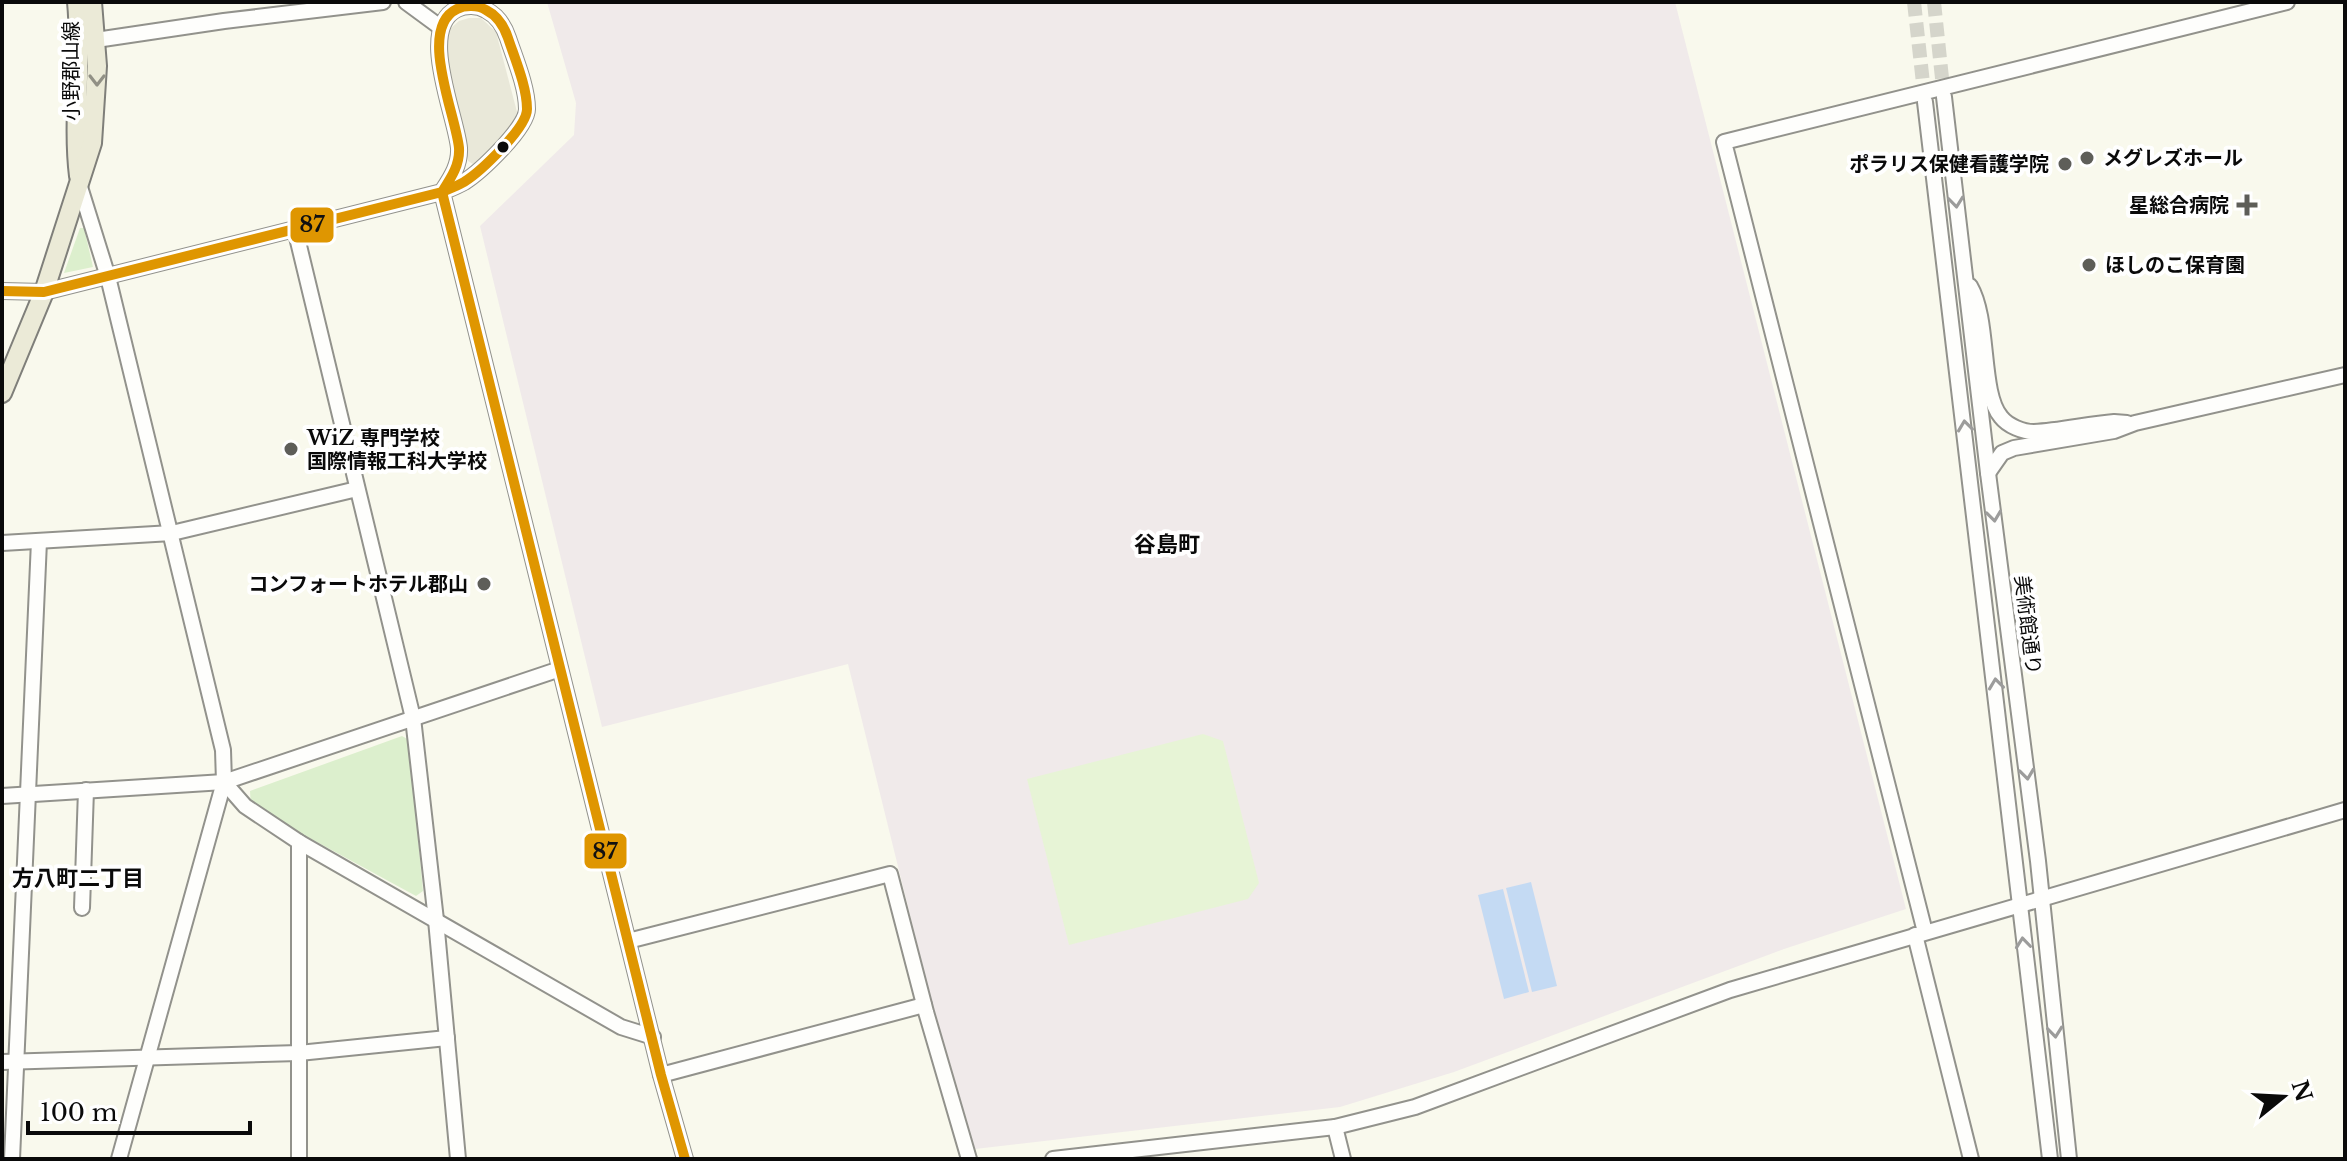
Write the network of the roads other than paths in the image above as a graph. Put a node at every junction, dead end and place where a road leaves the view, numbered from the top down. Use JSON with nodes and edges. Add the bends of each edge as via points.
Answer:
{"nodes":[{"id":1,"x":77,"y":2,"type":"edge"},
{"id":2,"x":92,"y":2,"type":"edge"},
{"id":3,"x":383,"y":2,"type":"edge"},
{"id":4,"x":406,"y":2,"type":"edge"},
{"id":5,"x":2287,"y":2,"type":"edge"},
{"id":6,"x":440,"y":27,"type":"junction"},
{"id":7,"x":96,"y":40,"type":"junction"},
{"id":8,"x":1944,"y":97,"type":"tunnel mouth"},
{"id":9,"x":1925,"y":102,"type":"tunnel mouth"},
{"id":10,"x":80,"y":187,"type":"junction"},
{"id":11,"x":442,"y":192,"type":"junction"},
{"id":12,"x":295,"y":229,"type":"junction"},
{"id":13,"x":108,"y":277,"type":"junction"},
{"id":14,"x":1965,"y":281,"type":"junction"},
{"id":15,"x":2,"y":291,"type":"edge"},
{"id":16,"x":44,"y":292,"type":"junction"},
{"id":17,"x":2345,"y":375,"type":"edge"},
{"id":18,"x":2,"y":393,"type":"edge"},
{"id":19,"x":2135,"y":423,"type":"junction"},
{"id":20,"x":1988,"y":473,"type":"junction"},
{"id":21,"x":357,"y":489,"type":"junction"},
{"id":22,"x":172,"y":533,"type":"junction"},
{"id":23,"x":39,"y":541,"type":"junction"},
{"id":24,"x":2,"y":543,"type":"edge"},
{"id":25,"x":560,"y":669,"type":"junction"},
{"id":26,"x":413,"y":718,"type":"junction"},
{"id":27,"x":224,"y":782,"type":"junction"},
{"id":28,"x":86,"y":790,"type":"junction"},
{"id":29,"x":26,"y":794,"type":"junction"},
{"id":30,"x":2,"y":796,"type":"edge"},
{"id":31,"x":2345,"y":810,"type":"edge"},
{"id":32,"x":299,"y":842,"type":"junction"},
{"id":33,"x":2041,"y":900,"type":"junction"},
{"id":34,"x":2020,"y":906,"type":"junction"},
{"id":35,"x":82,"y":908,"type":"dead end"},
{"id":36,"x":436,"y":920,"type":"junction"},
{"id":37,"x":1920,"y":933,"type":"junction"},
{"id":38,"x":628,"y":941,"type":"junction"},
{"id":39,"x":924,"y":1005,"type":"junction"},
{"id":40,"x":653,"y":1037,"type":"junction"},
{"id":41,"x":447,"y":1038,"type":"junction"},
{"id":42,"x":299,"y":1053,"type":"junction"},
{"id":43,"x":146,"y":1056,"type":"junction"},
{"id":44,"x":9,"y":1062,"type":"edge"},
{"id":45,"x":661,"y":1075,"type":"junction"},
{"id":46,"x":1335,"y":1127,"type":"junction"},
{"id":47,"x":1160,"y":1153,"type":"edge"},
{"id":48,"x":12,"y":1159,"type":"edge"},
{"id":49,"x":119,"y":1159,"type":"edge"},
{"id":50,"x":299,"y":1159,"type":"edge"},
{"id":51,"x":458,"y":1159,"type":"edge"},
{"id":52,"x":685,"y":1159,"type":"edge"},
{"id":53,"x":969,"y":1159,"type":"edge"},
{"id":54,"x":1053,"y":1159,"type":"edge"},
{"id":55,"x":1343,"y":1159,"type":"edge"},
{"id":56,"x":1971,"y":1159,"type":"edge"},
{"id":57,"x":2050,"y":1159,"type":"edge"},
{"id":58,"x":2069,"y":1159,"type":"edge"}],
"edges":[{"from":1,"to":10,"type":"main road","name":"小野郡山線","via":[[81,68],[75,140]]},
{"from":2,"to":7,"type":"main road","name":"小野郡山線"},
{"from":3,"to":7,"type":"street"},
{"from":4,"to":6,"type":"street"},
{"from":5,"to":37,"type":"street","via":[[1724,142]]},
{"from":6,"to":11,"type":"street","via":[[438,47],[459,148],[456,168]]},
{"from":6,"to":11,"type":"street","via":[[452,12],[466,7],[484,8],[499,19],[527,109],[522,126],[498,151],[464,182]]},
{"from":7,"to":10,"type":"main road","name":"小野郡山線","one_way":true,"via":[[95,122]]},
{"from":8,"to":14,"type":"street","name":"美術館通り","one_way":true},
{"from":34,"to":9,"type":"street","name":"美術館通り","one_way":true},
{"from":10,"to":13,"type":"street"},
{"from":10,"to":16,"type":"main road","name":"小野郡山線"},
{"from":11,"to":12,"type":"street"},
{"from":11,"to":25,"type":"street"},
{"from":12,"to":13,"type":"street"},
{"from":12,"to":21,"type":"street"},
{"from":13,"to":16,"type":"street"},
{"from":13,"to":22,"type":"street"},
{"from":14,"to":19,"type":"street","via":[[1978,304],[1994,404],[2006,422],[2033,432]]},
{"from":14,"to":20,"type":"street","name":"美術館通り"},
{"from":15,"to":16,"type":"street"},
{"from":16,"to":18,"type":"main road","name":"小野郡山線"},
{"from":17,"to":19,"type":"street"},
{"from":19,"to":20,"type":"street","via":[[2008,450]]},
{"from":20,"to":33,"type":"street","name":"美術館通り","one_way":true},
{"from":21,"to":22,"type":"street"},
{"from":21,"to":26,"type":"street"},
{"from":22,"to":23,"type":"street"},
{"from":22,"to":27,"type":"street","via":[[223,750]]},
{"from":23,"to":24,"type":"street"},
{"from":23,"to":29,"type":"street"},
{"from":25,"to":26,"type":"street"},
{"from":25,"to":38,"type":"street"},
{"from":26,"to":27,"type":"street"},
{"from":26,"to":36,"type":"street"},
{"from":27,"to":28,"type":"street"},
{"from":27,"to":32,"type":"street","via":[[245,806]]},
{"from":27,"to":43,"type":"street"},
{"from":28,"to":29,"type":"street"},
{"from":28,"to":35,"type":"street"},
{"from":29,"to":30,"type":"street"},
{"from":29,"to":44,"type":"street"},
{"from":31,"to":33,"type":"street"},
{"from":32,"to":36,"type":"street"},
{"from":32,"to":42,"type":"street"},
{"from":33,"to":34,"type":"street"},
{"from":33,"to":58,"type":"street","name":"美術館通り","one_way":true},
{"from":34,"to":37,"type":"street"},
{"from":57,"to":34,"type":"street","name":"美術館通り","one_way":true},
{"from":36,"to":40,"type":"street","via":[[621,1027]]},
{"from":36,"to":41,"type":"street"},
{"from":37,"to":46,"type":"street","via":[[1730,990],[1415,1107]]},
{"from":37,"to":56,"type":"street"},
{"from":38,"to":39,"type":"street","via":[[890,874]]},
{"from":38,"to":40,"type":"street"},
{"from":39,"to":45,"type":"street"},
{"from":39,"to":53,"type":"street"},
{"from":40,"to":45,"type":"street"},
{"from":41,"to":42,"type":"street"},
{"from":41,"to":51,"type":"street"},
{"from":42,"to":43,"type":"street"},
{"from":42,"to":50,"type":"street"},
{"from":43,"to":44,"type":"street"},
{"from":43,"to":49,"type":"street"},
{"from":44,"to":48,"type":"street"},
{"from":45,"to":52,"type":"street"},
{"from":46,"to":47,"type":"street"},
{"from":46,"to":55,"type":"street"},
{"from":47,"to":54,"type":"street"}]}
